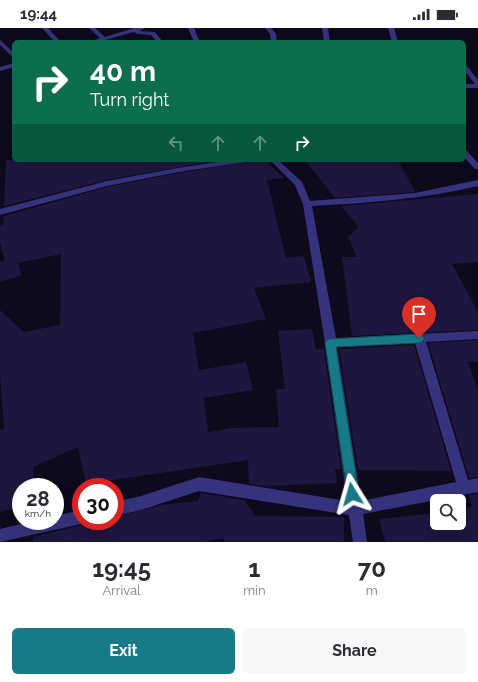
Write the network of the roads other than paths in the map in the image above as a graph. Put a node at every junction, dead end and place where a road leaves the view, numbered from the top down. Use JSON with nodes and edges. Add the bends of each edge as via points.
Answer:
{"nodes":[{"id":1,"x":45,"y":28,"type":"edge"},
{"id":2,"x":92,"y":28,"type":"edge"},
{"id":3,"x":191,"y":28,"type":"edge"},
{"id":4,"x":268,"y":28,"type":"edge"},
{"id":5,"x":324,"y":28,"type":"edge"},
{"id":6,"x":391,"y":28,"type":"edge"},
{"id":7,"x":139,"y":29,"type":"edge"},
{"id":8,"x":104,"y":39,"type":"junction"},
{"id":9,"x":56,"y":40,"type":"edge"},
{"id":10,"x":100,"y":40,"type":"edge"},
{"id":11,"x":159,"y":40,"type":"edge"},
{"id":12,"x":196,"y":40,"type":"edge"},
{"id":13,"x":274,"y":40,"type":"edge"},
{"id":14,"x":327,"y":40,"type":"edge"},
{"id":15,"x":394,"y":40,"type":"edge"},
{"id":16,"x":0,"y":42,"type":"edge"},
{"id":17,"x":12,"y":54,"type":"edge"},
{"id":18,"x":12,"y":66,"type":"edge"},
{"id":19,"x":0,"y":69,"type":"edge"},
{"id":20,"x":466,"y":69,"type":"edge"},
{"id":21,"x":478,"y":85,"type":"edge"},
{"id":22,"x":466,"y":86,"type":"edge"},
{"id":23,"x":466,"y":155,"type":"edge"},
{"id":24,"x":232,"y":162,"type":"edge"},
{"id":25,"x":276,"y":162,"type":"edge"},
{"id":26,"x":478,"y":167,"type":"edge"},
{"id":27,"x":478,"y":182,"type":"edge"},
{"id":28,"x":307,"y":204,"type":"junction"},
{"id":29,"x":0,"y":212,"type":"edge"},
{"id":30,"x":478,"y":335,"type":"edge"},
{"id":31,"x":419,"y":338,"type":"junction"},
{"id":32,"x":330,"y":343,"type":"junction"},
{"id":33,"x":478,"y":486,"type":"edge"},
{"id":34,"x":464,"y":488,"type":"junction"},
{"id":35,"x":124,"y":507,"type":"edge"},
{"id":36,"x":354,"y":509,"type":"junction"},
{"id":37,"x":72,"y":519,"type":"edge"},
{"id":38,"x":0,"y":536,"type":"edge"},
{"id":39,"x":360,"y":542,"type":"edge"}],
"edges":[{"from":1,"to":9,"type":"street"},
{"from":2,"to":8,"type":"street"},
{"from":3,"to":12,"type":"street"},
{"from":4,"to":13,"type":"street"},
{"from":5,"to":14,"type":"street"},
{"from":6,"to":15,"type":"street"},
{"from":7,"to":8,"type":"street"},
{"from":7,"to":11,"type":"street","via":[[137,32],[154,33]]},
{"from":8,"to":10,"type":"street"},
{"from":16,"to":17,"type":"street"},
{"from":18,"to":19,"type":"street"},
{"from":20,"to":21,"type":"street"},
{"from":21,"to":22,"type":"street"},
{"from":23,"to":26,"type":"street"},
{"from":24,"to":29,"type":"street","via":[[107,184]]},
{"from":25,"to":28,"type":"street","via":[[299,184]]},
{"from":27,"to":28,"type":"street","via":[[451,190]]},
{"from":28,"to":32,"type":"street"},
{"from":30,"to":31,"type":"street"},
{"from":31,"to":32,"type":"street"},
{"from":31,"to":34,"type":"street"},
{"from":32,"to":36,"type":"street"},
{"from":33,"to":34,"type":"street"},
{"from":34,"to":36,"type":"street"},
{"from":35,"to":36,"type":"street","via":[[199,484]]},
{"from":36,"to":39,"type":"street"},
{"from":37,"to":38,"type":"street"}]}
